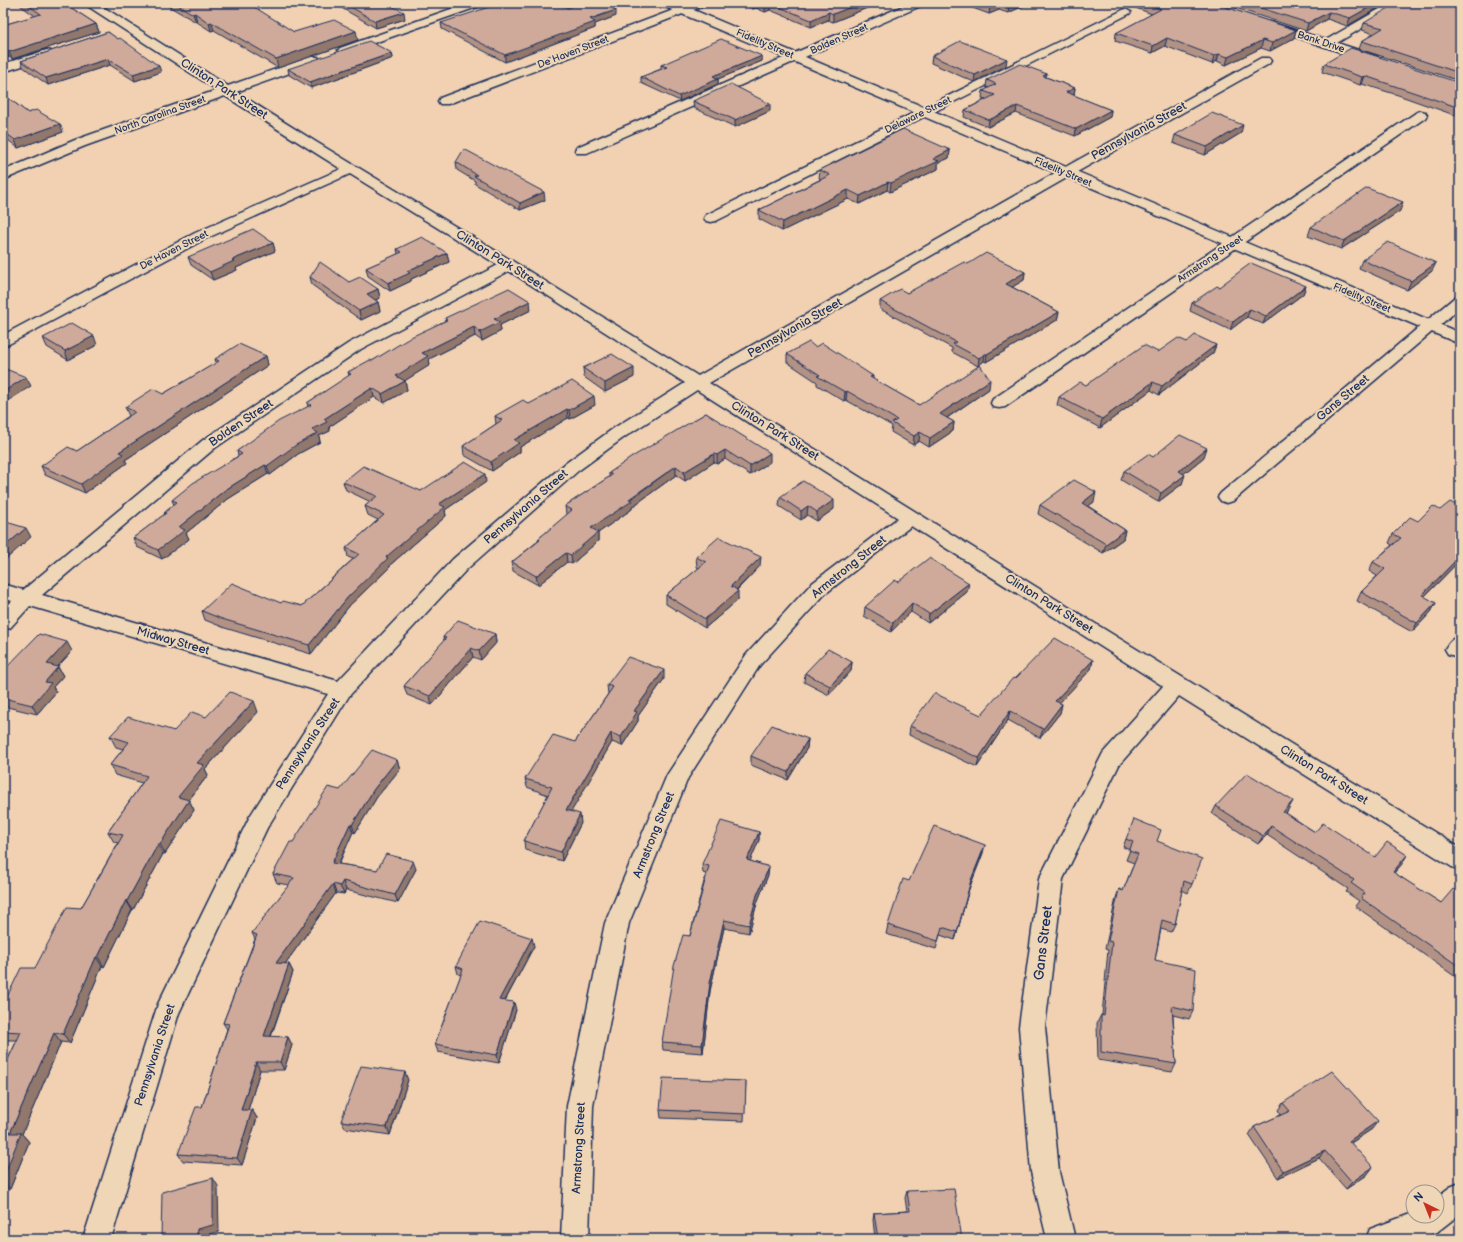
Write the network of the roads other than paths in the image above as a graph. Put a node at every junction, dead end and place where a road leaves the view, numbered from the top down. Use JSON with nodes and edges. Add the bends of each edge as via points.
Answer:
{"nodes":[{"id":1,"x":89,"y":3,"type":"edge"},
{"id":2,"x":478,"y":3,"type":"edge"},
{"id":3,"x":667,"y":3,"type":"edge"},
{"id":4,"x":702,"y":3,"type":"edge"},
{"id":5,"x":919,"y":3,"type":"edge"},
{"id":6,"x":1398,"y":3,"type":"edge"},
{"id":7,"x":684,"y":10,"type":"junction"},
{"id":8,"x":1125,"y":12,"type":"dead end"},
{"id":9,"x":1262,"y":22,"type":"edge"},
{"id":10,"x":128,"y":27,"type":"junction"},
{"id":11,"x":116,"y":31,"type":"dead end"},
{"id":12,"x":1327,"y":44,"type":"junction"},
{"id":13,"x":60,"y":49,"type":"edge"},
{"id":14,"x":796,"y":58,"type":"junction"},
{"id":15,"x":1265,"y":61,"type":"dead end"},
{"id":16,"x":1386,"y":63,"type":"edge"},
{"id":17,"x":3,"y":68,"type":"edge"},
{"id":18,"x":227,"y":91,"type":"junction"},
{"id":19,"x":444,"y":101,"type":"dead end"},
{"id":20,"x":924,"y":112,"type":"junction"},
{"id":21,"x":1421,"y":115,"type":"dead end"},
{"id":22,"x":582,"y":150,"type":"dead end"},
{"id":23,"x":351,"y":169,"type":"junction"},
{"id":24,"x":1065,"y":173,"type":"junction"},
{"id":25,"x":3,"y":176,"type":"edge"},
{"id":26,"x":711,"y":218,"type":"dead end"},
{"id":27,"x":1233,"y":244,"type":"junction"},
{"id":28,"x":509,"y":266,"type":"junction"},
{"id":29,"x":1460,"y":300,"type":"edge"},
{"id":30,"x":1429,"y":326,"type":"junction"},
{"id":31,"x":1460,"y":339,"type":"edge"},
{"id":32,"x":3,"y":342,"type":"edge"},
{"id":33,"x":698,"y":383,"type":"junction"},
{"id":34,"x":999,"y":403,"type":"dead end"},
{"id":35,"x":1227,"y":497,"type":"dead end"},
{"id":36,"x":910,"y":517,"type":"junction"},
{"id":37,"x":3,"y":592,"type":"edge"},
{"id":38,"x":26,"y":598,"type":"junction"},
{"id":39,"x":3,"y":623,"type":"edge"},
{"id":40,"x":1177,"y":684,"type":"junction"},
{"id":41,"x":342,"y":690,"type":"junction"},
{"id":42,"x":1460,"y":860,"type":"edge"},
{"id":43,"x":1460,"y":1197,"type":"edge"},
{"id":44,"x":1445,"y":1208,"type":"edge"},
{"id":45,"x":1421,"y":1224,"type":"edge"},
{"id":46,"x":97,"y":1239,"type":"edge"},
{"id":47,"x":575,"y":1239,"type":"edge"},
{"id":48,"x":1061,"y":1239,"type":"edge"},
{"id":49,"x":1380,"y":1239,"type":"edge"}],
"edges":[{"from":1,"to":10,"type":"street","name":"Clinton Park Street"},
{"from":2,"to":18,"type":"street","name":"North Carolina Street"},
{"from":3,"to":7,"type":"main road","name":"Fidelity Street"},
{"from":4,"to":7,"type":"street","name":"De Haven Street"},
{"from":5,"to":14,"type":"street","name":"Bolden Street"},
{"from":6,"to":12,"type":"street"},
{"from":7,"to":14,"type":"main road","name":"Fidelity Street"},
{"from":7,"to":19,"type":"street","name":"De Haven Street"},
{"from":8,"to":20,"type":"street","name":"Delaware Street"},
{"from":9,"to":12,"type":"street","name":"Bank Drive"},
{"from":10,"to":11,"type":"street"},
{"from":10,"to":18,"type":"street","name":"Clinton Park Street"},
{"from":12,"to":16,"type":"street","name":"Bank Drive"},
{"from":13,"to":17,"type":"street"},
{"from":14,"to":20,"type":"main road","name":"Fidelity Street"},
{"from":14,"to":22,"type":"street","name":"Bolden Street"},
{"from":15,"to":24,"type":"street","name":"Pennsylvania Street"},
{"from":18,"to":23,"type":"street","name":"Clinton Park Street"},
{"from":18,"to":25,"type":"street","name":"North Carolina Street","via":[[80,143]]},
{"from":20,"to":24,"type":"main road","name":"Fidelity Street"},
{"from":20,"to":26,"type":"street","name":"Delaware Street"},
{"from":21,"to":27,"type":"street","name":"Armstrong Street"},
{"from":23,"to":28,"type":"street","name":"Clinton Park Street"},
{"from":23,"to":32,"type":"street","name":"De Haven Street","via":[[200,236]]},
{"from":24,"to":27,"type":"main road","name":"Fidelity Street"},
{"from":24,"to":33,"type":"street","name":"Pennsylvania Street"},
{"from":27,"to":30,"type":"main road","name":"Fidelity Street"},
{"from":27,"to":34,"type":"street","name":"Armstrong Street"},
{"from":28,"to":33,"type":"street","name":"Clinton Park Street"},
{"from":28,"to":38,"type":"street","name":"Bolden Street","via":[[356,346],[209,444]]},
{"from":29,"to":30,"type":"street","name":"Gans Street"},
{"from":30,"to":31,"type":"main road","name":"Fidelity Street"},
{"from":30,"to":35,"type":"street","name":"Gans Street"},
{"from":33,"to":36,"type":"street","name":"Clinton Park Street"},
{"from":33,"to":41,"type":"street","name":"Pennsylvania Street","via":[[620,432],[572,467],[460,564]]},
{"from":36,"to":40,"type":"street","name":"Clinton Park Street"},
{"from":36,"to":47,"type":"street","name":"Armstrong Street","via":[[818,589],[754,660],[678,775],[617,922],[580,1106]]},
{"from":37,"to":38,"type":"street","name":"Midway Street"},
{"from":38,"to":39,"type":"street","name":"Bolden Street"},
{"from":38,"to":41,"type":"street","name":"Midway Street"},
{"from":40,"to":42,"type":"street","name":"Clinton Park Street"},
{"from":40,"to":48,"type":"street","name":"Gans Street","via":[[1111,759],[1051,879],[1032,1027],[1045,1172]]},
{"from":41,"to":46,"type":"street","name":"Pennsylvania Street","via":[[258,823],[167,1012]]},
{"from":43,"to":44,"type":"street"},
{"from":45,"to":49,"type":"street"}]}
